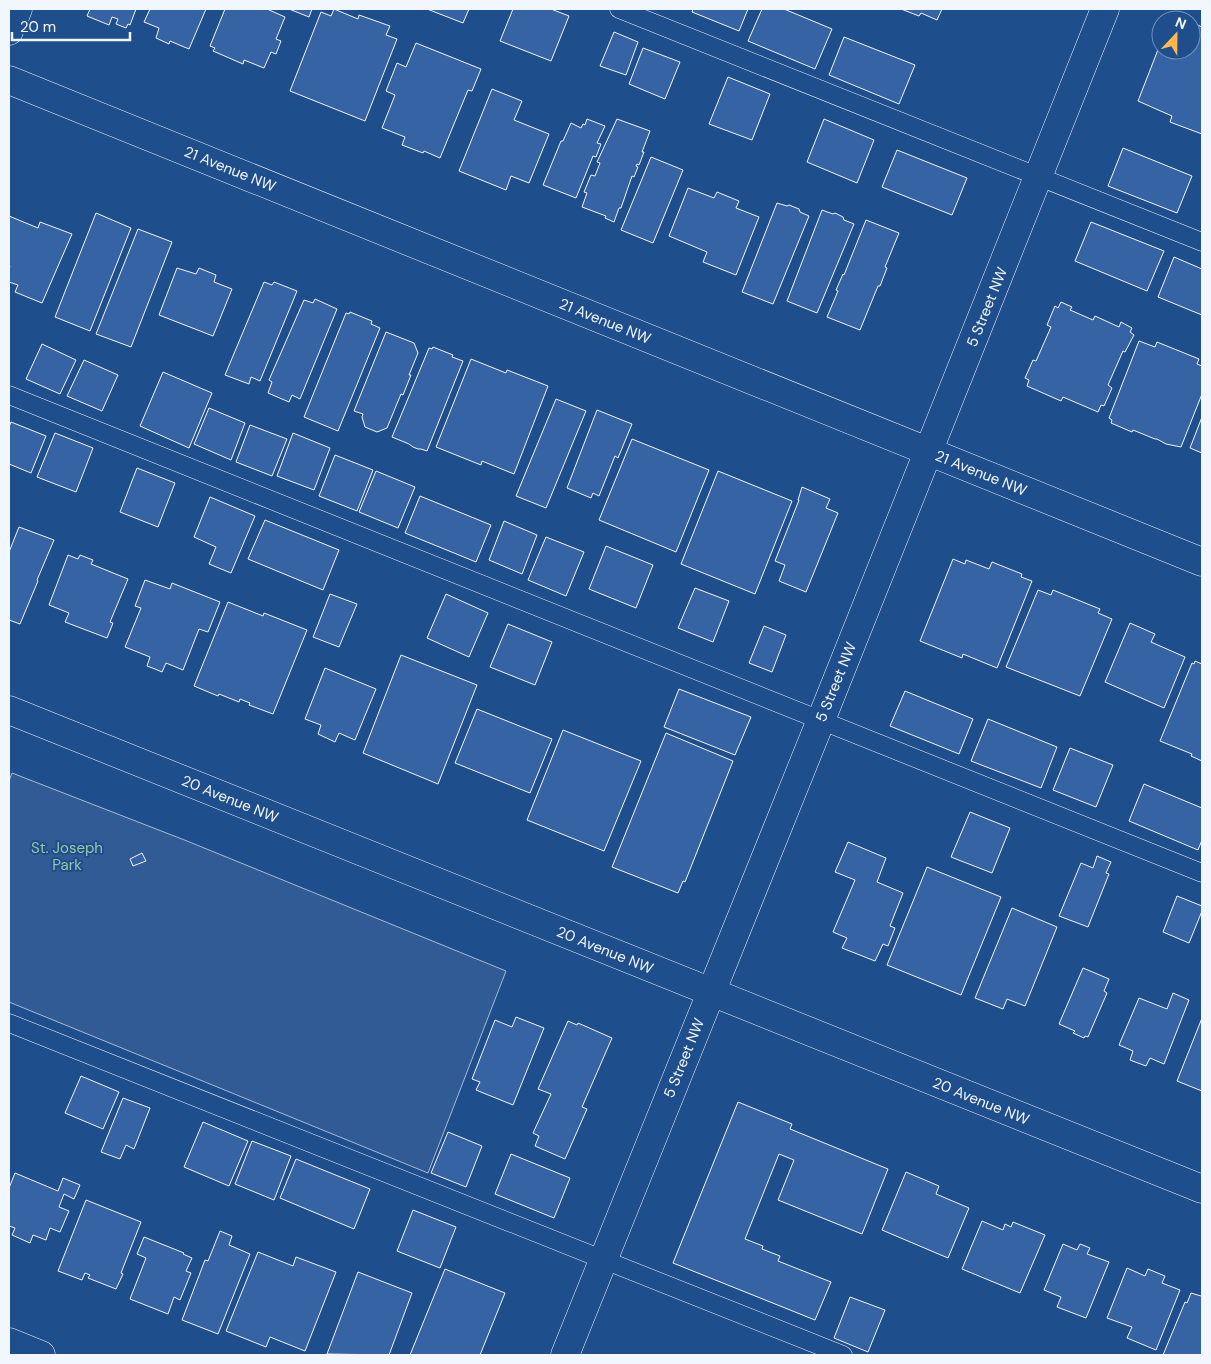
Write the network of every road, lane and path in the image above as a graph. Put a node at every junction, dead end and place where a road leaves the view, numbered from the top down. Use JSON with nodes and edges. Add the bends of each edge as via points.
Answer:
{"nodes":[{"id":1,"x":18,"y":9,"type":"edge"},
{"id":2,"x":619,"y":9,"type":"edge"},
{"id":3,"x":1105,"y":9,"type":"edge"},
{"id":4,"x":9,"y":31,"type":"edge"},
{"id":5,"x":9,"y":80,"type":"edge"},
{"id":6,"x":1039,"y":176,"type":"junction"},
{"id":7,"x":1202,"y":242,"type":"edge"},
{"id":8,"x":9,"y":395,"type":"edge"},
{"id":9,"x":928,"y":452,"type":"junction"},
{"id":10,"x":1202,"y":562,"type":"edge"},
{"id":11,"x":9,"y":710,"type":"edge"},
{"id":12,"x":821,"y":720,"type":"junction"},
{"id":13,"x":1202,"y":873,"type":"edge"},
{"id":14,"x":711,"y":993,"type":"junction"},
{"id":15,"x":9,"y":1023,"type":"edge"},
{"id":16,"x":1202,"y":1189,"type":"edge"},
{"id":17,"x":603,"y":1259,"type":"junction"},
{"id":18,"x":9,"y":1342,"type":"edge"},
{"id":19,"x":41,"y":1355,"type":"edge"},
{"id":20,"x":564,"y":1355,"type":"edge"},
{"id":21,"x":843,"y":1355,"type":"edge"}],
"edges":[{"from":1,"to":4,"type":"street"},
{"from":2,"to":6,"type":"lane"},
{"from":3,"to":6,"type":"street","name":"5 Street NW"},
{"from":5,"to":9,"type":"street","name":"21 Avenue NW"},
{"from":6,"to":7,"type":"lane"},
{"from":6,"to":9,"type":"street","name":"5 Street NW"},
{"from":8,"to":12,"type":"lane"},
{"from":9,"to":10,"type":"street","name":"21 Avenue NW"},
{"from":9,"to":12,"type":"street","name":"5 Street NW"},
{"from":11,"to":14,"type":"street","name":"20 Avenue NW"},
{"from":12,"to":13,"type":"lane"},
{"from":12,"to":14,"type":"street","name":"5 Street NW"},
{"from":14,"to":16,"type":"street","name":"20 Avenue NW"},
{"from":14,"to":17,"type":"street","name":"5 Street NW"},
{"from":15,"to":17,"type":"lane"},
{"from":17,"to":20,"type":"street","name":"5 Street NW"},
{"from":17,"to":21,"type":"lane"},
{"from":18,"to":19,"type":"street"}]}
